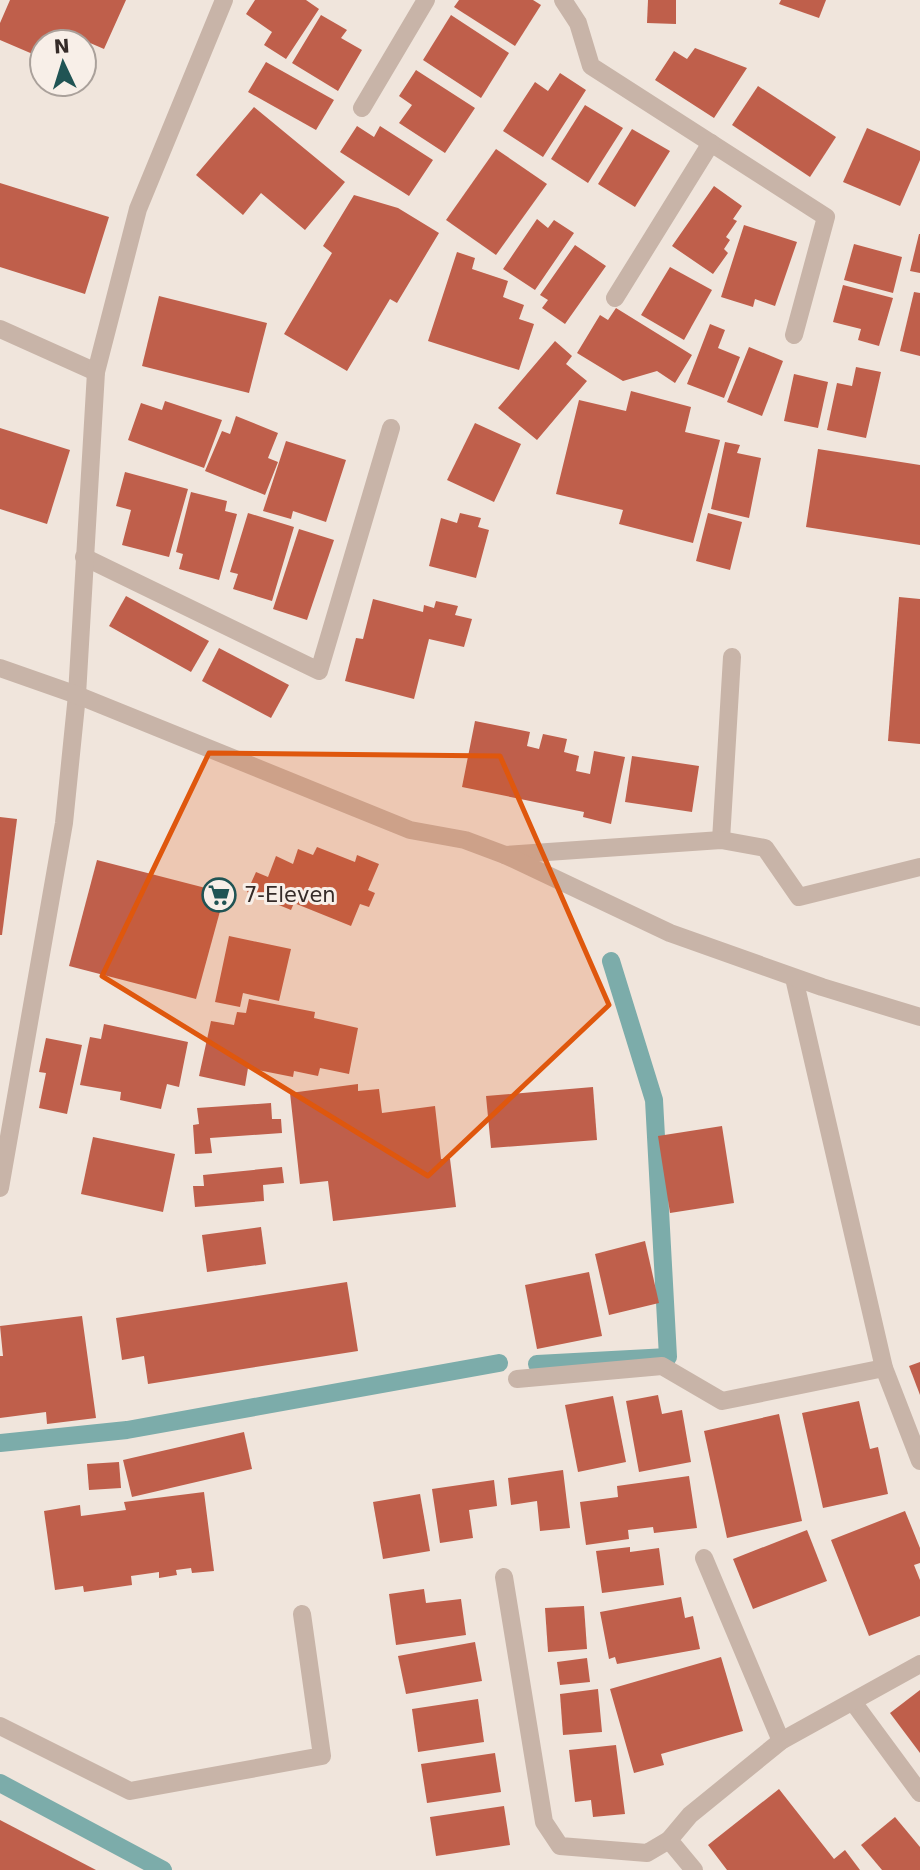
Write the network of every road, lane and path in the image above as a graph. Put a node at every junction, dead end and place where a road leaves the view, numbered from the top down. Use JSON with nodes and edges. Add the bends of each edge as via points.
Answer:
{"nodes":[{"id":1,"x":224,"y":0,"type":"edge"},
{"id":2,"x":426,"y":0,"type":"edge"},
{"id":3,"x":563,"y":0,"type":"edge"},
{"id":4,"x":362,"y":108,"type":"dead end"},
{"id":5,"x":711,"y":143,"type":"junction"},
{"id":6,"x":615,"y":298,"type":"dead end"},
{"id":7,"x":0,"y":328,"type":"edge"},
{"id":8,"x":794,"y":335,"type":"dead end"},
{"id":9,"x":96,"y":372,"type":"junction"},
{"id":10,"x":391,"y":428,"type":"dead end"},
{"id":11,"x":84,"y":557,"type":"junction"},
{"id":12,"x":732,"y":657,"type":"dead end"},
{"id":13,"x":0,"y":668,"type":"edge"},
{"id":14,"x":77,"y":695,"type":"junction"},
{"id":15,"x":721,"y":841,"type":"junction"},
{"id":16,"x":505,"y":855,"type":"junction"},
{"id":17,"x":920,"y":867,"type":"edge"},
{"id":18,"x":794,"y":978,"type":"junction"},
{"id":19,"x":920,"y":1017,"type":"edge"},
{"id":20,"x":0,"y":1188,"type":"edge"},
{"id":21,"x":884,"y":1368,"type":"junction"},
{"id":22,"x":517,"y":1379,"type":"dead end"},
{"id":23,"x":920,"y":1461,"type":"edge"},
{"id":24,"x":704,"y":1558,"type":"dead end"},
{"id":25,"x":504,"y":1577,"type":"dead end"},
{"id":26,"x":302,"y":1614,"type":"dead end"},
{"id":27,"x":920,"y":1664,"type":"edge"},
{"id":28,"x":853,"y":1702,"type":"junction"},
{"id":29,"x":0,"y":1726,"type":"edge"},
{"id":30,"x":781,"y":1741,"type":"junction"},
{"id":31,"x":920,"y":1793,"type":"edge"},
{"id":32,"x":669,"y":1840,"type":"junction"},
{"id":33,"x":694,"y":1870,"type":"edge"}],
"edges":[{"from":1,"to":9,"type":"street","via":[[138,209]]},
{"from":2,"to":4,"type":"street"},
{"from":3,"to":5,"type":"street","via":[[578,23],[591,66]]},
{"from":5,"to":6,"type":"street"},
{"from":5,"to":8,"type":"street","via":[[826,217]]},
{"from":7,"to":9,"type":"street"},
{"from":9,"to":11,"type":"street"},
{"from":10,"to":11,"type":"street","via":[[319,671]]},
{"from":11,"to":14,"type":"street"},
{"from":12,"to":15,"type":"street"},
{"from":13,"to":14,"type":"street"},
{"from":14,"to":16,"type":"street","via":[[410,830],[465,840]]},
{"from":14,"to":20,"type":"street","via":[[64,823]]},
{"from":15,"to":16,"type":"street"},
{"from":15,"to":17,"type":"street","via":[[765,848],[799,897]]},
{"from":16,"to":18,"type":"street","via":[[670,933]]},
{"from":18,"to":19,"type":"street"},
{"from":18,"to":21,"type":"street"},
{"from":21,"to":22,"type":"street","via":[[722,1401],[662,1366]]},
{"from":21,"to":23,"type":"street"},
{"from":24,"to":30,"type":"street"},
{"from":25,"to":32,"type":"street","via":[[544,1822],[560,1846],[647,1853]]},
{"from":26,"to":29,"type":"street","via":[[322,1756],[130,1791]]},
{"from":27,"to":28,"type":"street"},
{"from":28,"to":30,"type":"street"},
{"from":28,"to":31,"type":"street"},
{"from":30,"to":32,"type":"street","via":[[690,1815]]},
{"from":32,"to":33,"type":"street"}]}
